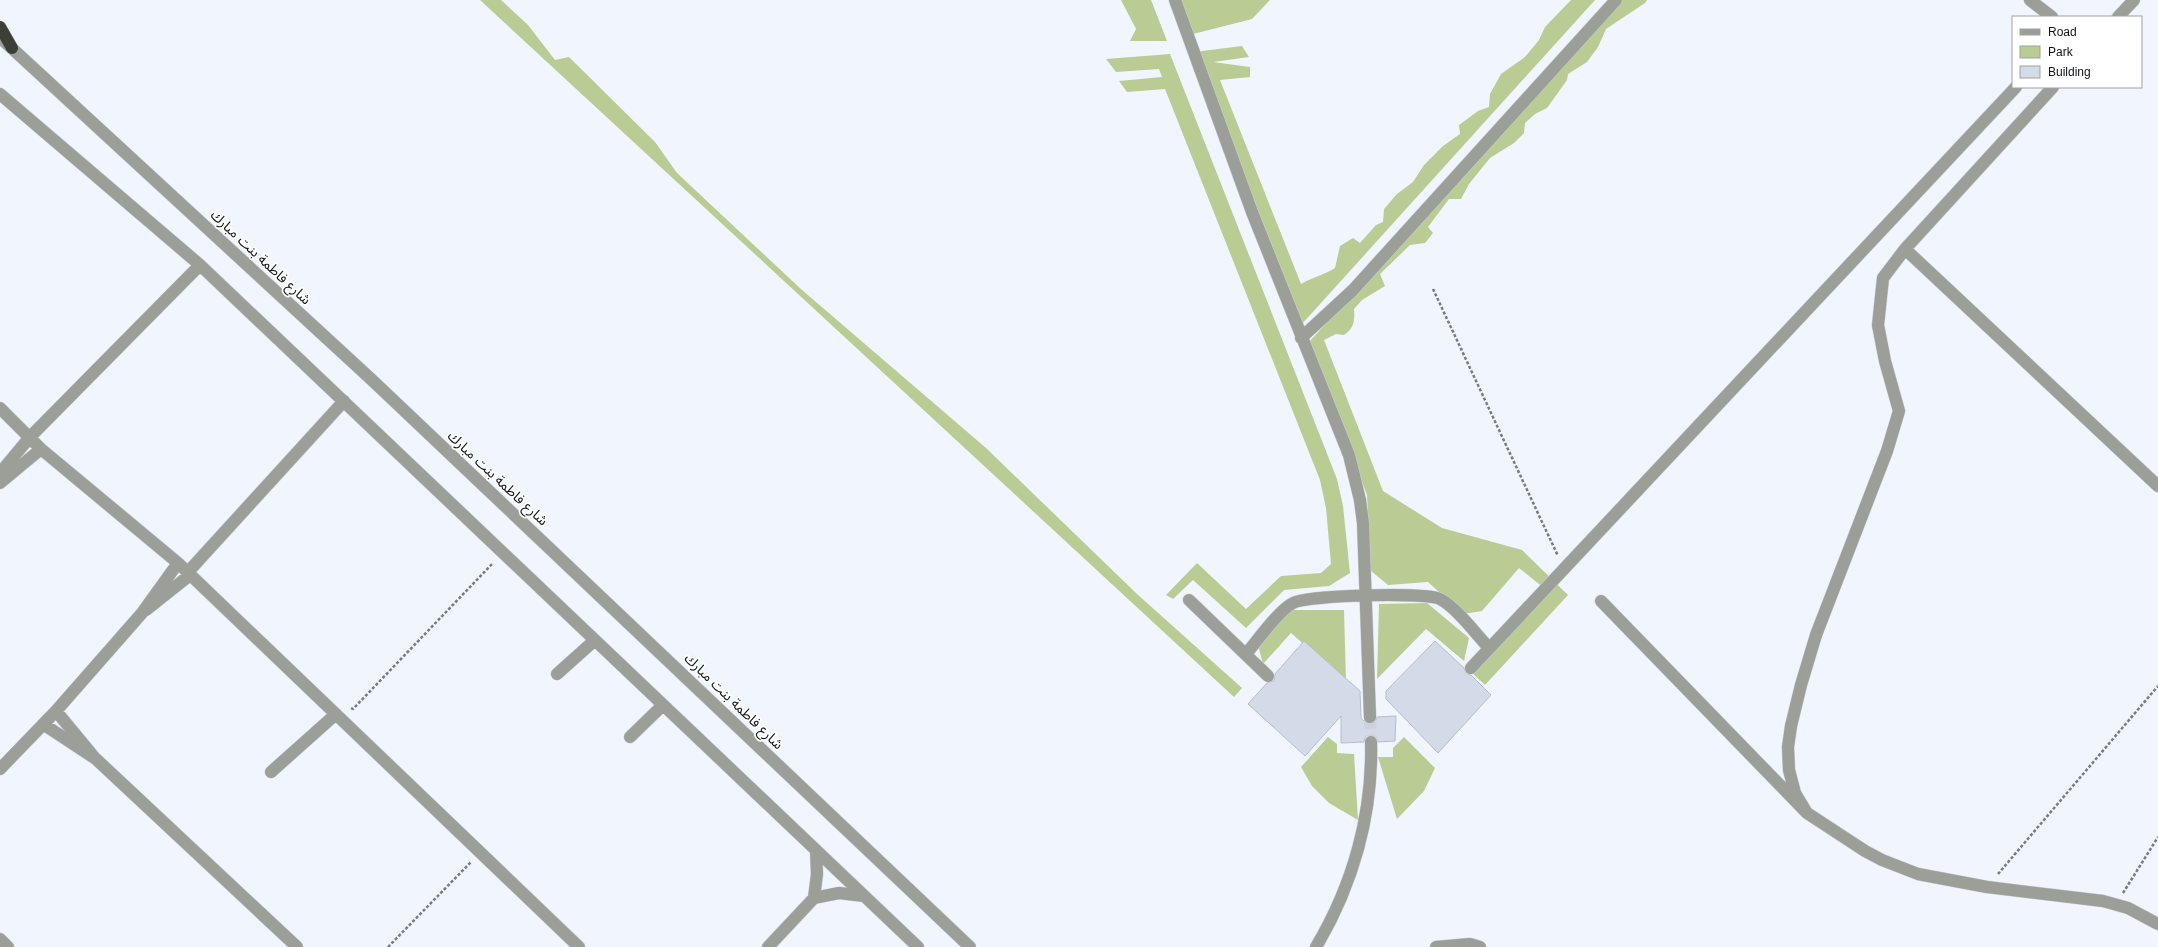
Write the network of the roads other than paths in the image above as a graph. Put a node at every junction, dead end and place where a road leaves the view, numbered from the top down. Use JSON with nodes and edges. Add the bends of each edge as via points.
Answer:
{"nodes":[{"id":1,"x":1175,"y":0,"type":"edge"},
{"id":2,"x":1616,"y":0,"type":"edge"},
{"id":3,"x":2030,"y":0,"type":"edge"},
{"id":4,"x":2134,"y":0,"type":"edge"},
{"id":5,"x":2051,"y":16,"type":"edge"},
{"id":6,"x":2119,"y":16,"type":"edge"},
{"id":7,"x":0,"y":28,"type":"edge"},
{"id":8,"x":0,"y":37,"type":"edge"},
{"id":9,"x":12,"y":48,"type":"junction"},
{"id":10,"x":2015,"y":88,"type":"edge"},
{"id":11,"x":2052,"y":88,"type":"edge"},
{"id":12,"x":0,"y":94,"type":"edge"},
{"id":13,"x":1905,"y":249,"type":"junction"},
{"id":14,"x":200,"y":265,"type":"junction"},
{"id":15,"x":1301,"y":338,"type":"junction"},
{"id":16,"x":344,"y":401,"type":"junction"},
{"id":17,"x":0,"y":408,"type":"edge"},
{"id":18,"x":30,"y":437,"type":"junction"},
{"id":19,"x":42,"y":449,"type":"junction"},
{"id":20,"x":0,"y":473,"type":"edge"},
{"id":21,"x":0,"y":483,"type":"edge"},
{"id":22,"x":2158,"y":486,"type":"edge"},
{"id":23,"x":178,"y":562,"type":"junction"},
{"id":24,"x":189,"y":574,"type":"junction"},
{"id":25,"x":1367,"y":597,"type":"junction"},
{"id":26,"x":1189,"y":600,"type":"dead end"},
{"id":27,"x":1601,"y":601,"type":"dead end"},
{"id":28,"x":142,"y":613,"type":"junction"},
{"id":29,"x":595,"y":640,"type":"junction"},
{"id":30,"x":1489,"y":648,"type":"junction"},
{"id":31,"x":1246,"y":654,"type":"junction"},
{"id":32,"x":1471,"y":668,"type":"dead end"},
{"id":33,"x":557,"y":674,"type":"dead end"},
{"id":34,"x":1268,"y":676,"type":"dead end"},
{"id":35,"x":663,"y":705,"type":"junction"},
{"id":36,"x":56,"y":711,"type":"junction"},
{"id":37,"x":336,"y":714,"type":"junction"},
{"id":38,"x":1370,"y":717,"type":"tunnel mouth"},
{"id":39,"x":43,"y":724,"type":"junction"},
{"id":40,"x":630,"y":737,"type":"dead end"},
{"id":41,"x":1371,"y":742,"type":"tunnel mouth"},
{"id":42,"x":96,"y":759,"type":"junction"},
{"id":43,"x":0,"y":769,"type":"edge"},
{"id":44,"x":271,"y":772,"type":"dead end"},
{"id":45,"x":1807,"y":813,"type":"junction"},
{"id":46,"x":816,"y":850,"type":"junction"},
{"id":47,"x":864,"y":896,"type":"junction"},
{"id":48,"x":814,"y":898,"type":"junction"},
{"id":49,"x":2158,"y":924,"type":"edge"},
{"id":50,"x":0,"y":939,"type":"edge"},
{"id":51,"x":8,"y":947,"type":"edge"},
{"id":52,"x":297,"y":947,"type":"edge"},
{"id":53,"x":579,"y":947,"type":"edge"},
{"id":54,"x":768,"y":947,"type":"edge"},
{"id":55,"x":918,"y":947,"type":"edge"},
{"id":56,"x":970,"y":947,"type":"edge"},
{"id":57,"x":1316,"y":947,"type":"edge"},
{"id":58,"x":1436,"y":947,"type":"edge"},
{"id":59,"x":1480,"y":947,"type":"edge"}],
"edges":[{"from":1,"to":15,"type":"street","via":[[1233,162]]},
{"from":2,"to":15,"type":"street","via":[[1353,290]]},
{"from":3,"to":5,"type":"street"},
{"from":4,"to":6,"type":"street"},
{"from":7,"to":9,"type":"highway"},
{"from":8,"to":9,"type":"street","name":"شارع فاطمة بنت مبارك"},
{"from":9,"to":56,"type":"street","name":"شارع فاطمة بنت مبارك","via":[[372,380]]},
{"from":10,"to":30,"type":"street"},
{"from":11,"to":13,"type":"street"},
{"from":12,"to":14,"type":"street"},
{"from":13,"to":22,"type":"street"},
{"from":13,"to":45,"type":"street","via":[[1883,278],[1878,325],[1899,411],[1887,451],[1816,635],[1791,726],[1788,747],[1789,770],[1795,793]]},
{"from":14,"to":16,"type":"street"},
{"from":14,"to":18,"type":"street"},
{"from":15,"to":25,"type":"street","via":[[1356,477],[1363,523]]},
{"from":16,"to":24,"type":"street"},
{"from":16,"to":29,"type":"street"},
{"from":17,"to":18,"type":"street"},
{"from":18,"to":19,"type":"street"},
{"from":18,"to":20,"type":"street"},
{"from":19,"to":21,"type":"street"},
{"from":19,"to":23,"type":"street"},
{"from":23,"to":24,"type":"street"},
{"from":23,"to":28,"type":"street"},
{"from":24,"to":28,"type":"street","via":[[166,596]]},
{"from":24,"to":37,"type":"street"},
{"from":25,"to":30,"type":"street","via":[[1426,595],[1440,599],[1452,608]]},
{"from":25,"to":31,"type":"street","via":[[1305,598],[1292,603]]},
{"from":25,"to":38,"type":"street"},
{"from":26,"to":31,"type":"street"},
{"from":27,"to":45,"type":"street"},
{"from":28,"to":36,"type":"street"},
{"from":29,"to":33,"type":"street"},
{"from":29,"to":35,"type":"street"},
{"from":30,"to":32,"type":"street"},
{"from":31,"to":34,"type":"street"},
{"from":35,"to":40,"type":"street"},
{"from":35,"to":46,"type":"street"},
{"from":36,"to":39,"type":"street"},
{"from":36,"to":42,"type":"street"},
{"from":37,"to":44,"type":"street"},
{"from":37,"to":53,"type":"street"},
{"from":39,"to":42,"type":"street"},
{"from":39,"to":43,"type":"street"},
{"from":41,"to":57,"type":"street","via":[[1369,789],[1360,843],[1342,895]]},
{"from":42,"to":52,"type":"street"},
{"from":45,"to":49,"type":"street","via":[[1853,843],[1900,868],[1931,877],[1987,887],[2117,904]]},
{"from":46,"to":47,"type":"street"},
{"from":46,"to":48,"type":"street"},
{"from":47,"to":48,"type":"street","via":[[839,893]]},
{"from":47,"to":55,"type":"street"},
{"from":48,"to":54,"type":"street"},
{"from":50,"to":51,"type":"street"},
{"from":58,"to":59,"type":"street","via":[[1470,944]]}]}
